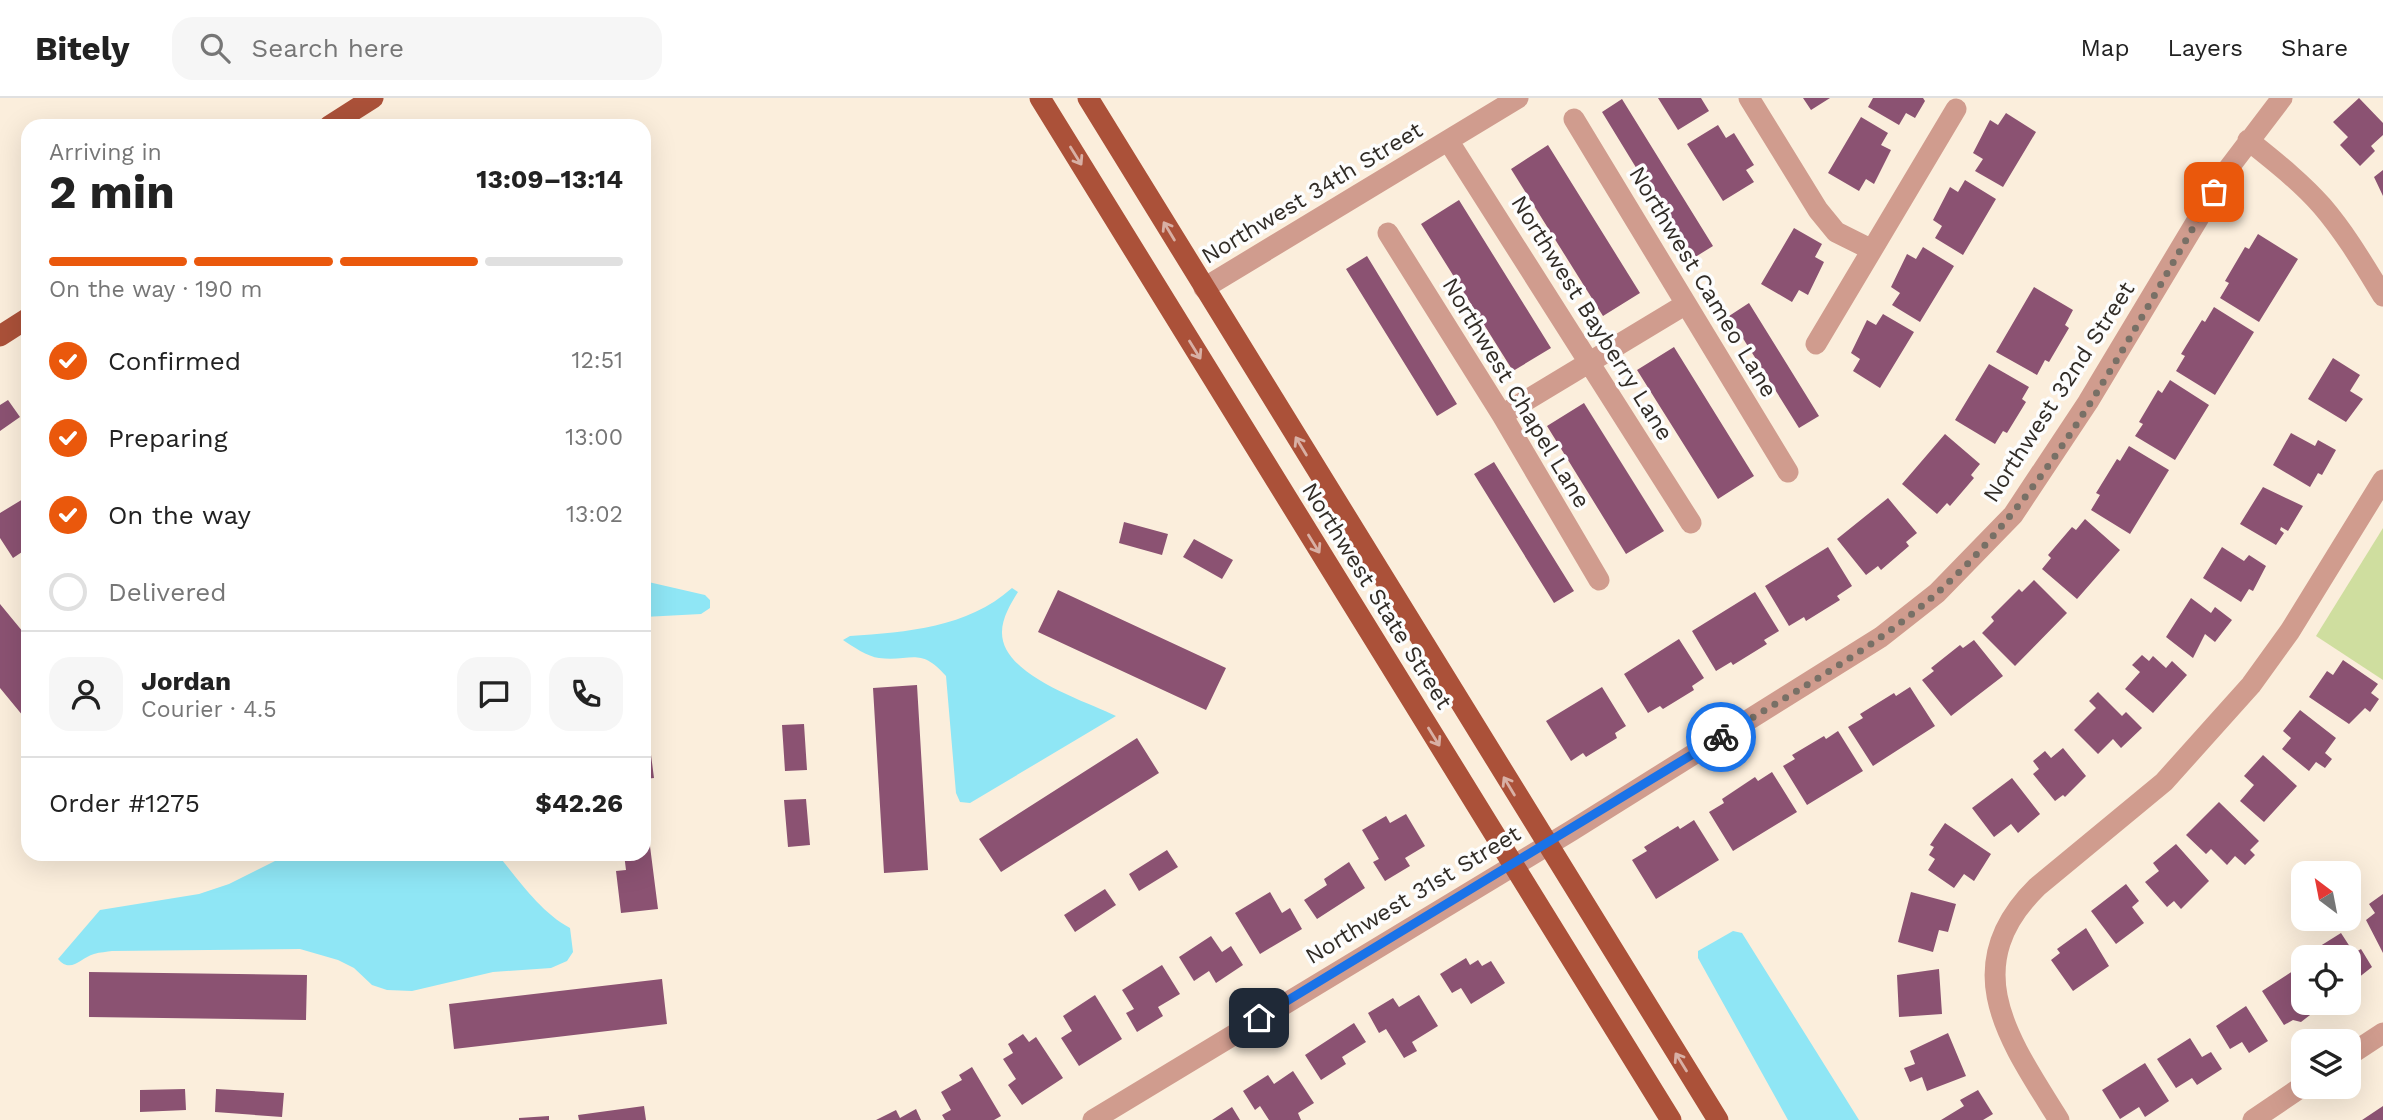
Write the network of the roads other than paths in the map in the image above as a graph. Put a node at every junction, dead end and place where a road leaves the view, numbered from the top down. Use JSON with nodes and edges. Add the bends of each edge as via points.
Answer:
{"nodes":[{"id":1,"x":373,"y":98,"type":"edge"},
{"id":2,"x":1041,"y":98,"type":"edge"},
{"id":3,"x":1088,"y":98,"type":"edge"},
{"id":4,"x":1518,"y":98,"type":"edge"},
{"id":5,"x":1749,"y":98,"type":"edge"},
{"id":6,"x":2282,"y":98,"type":"edge"},
{"id":7,"x":1956,"y":109,"type":"dead end"},
{"id":8,"x":1574,"y":118,"type":"dead end"},
{"id":9,"x":340,"y":119,"type":"edge"},
{"id":10,"x":2248,"y":140,"type":"junction"},
{"id":11,"x":1449,"y":142,"type":"junction"},
{"id":12,"x":1388,"y":233,"type":"dead end"},
{"id":13,"x":1872,"y":250,"type":"junction"},
{"id":14,"x":1204,"y":288,"type":"junction"},
{"id":15,"x":2383,"y":296,"type":"edge"},
{"id":16,"x":1686,"y":304,"type":"junction"},
{"id":17,"x":21,"y":322,"type":"edge"},
{"id":18,"x":0,"y":336,"type":"edge"},
{"id":19,"x":1815,"y":344,"type":"dead end"},
{"id":20,"x":1588,"y":361,"type":"junction"},
{"id":21,"x":1502,"y":415,"type":"junction"},
{"id":22,"x":1788,"y":472,"type":"dead end"},
{"id":23,"x":2383,"y":480,"type":"edge"},
{"id":24,"x":1691,"y":523,"type":"dead end"},
{"id":25,"x":1599,"y":580,"type":"dead end"},
{"id":26,"x":1546,"y":846,"type":"junction"},
{"id":27,"x":1513,"y":864,"type":"junction"},
{"id":28,"x":2383,"y":1033,"type":"edge"},
{"id":29,"x":2361,"y":1047,"type":"edge"},
{"id":30,"x":2291,"y":1094,"type":"edge"},
{"id":31,"x":1093,"y":1120,"type":"edge"},
{"id":32,"x":1671,"y":1120,"type":"edge"},
{"id":33,"x":1718,"y":1120,"type":"edge"},
{"id":34,"x":2059,"y":1120,"type":"edge"},
{"id":35,"x":2253,"y":1120,"type":"edge"}],
"edges":[{"from":1,"to":9,"type":"main road"},
{"from":2,"to":27,"type":"main road","name":"Northwest State Street","one_way":true},
{"from":14,"to":3,"type":"main road","name":"Northwest State Street","one_way":true},
{"from":4,"to":11,"type":"street","name":"Northwest 34th Street"},
{"from":5,"to":13,"type":"street","via":[[1818,210],[1836,232]]},
{"from":6,"to":10,"type":"street","name":"Northwest 32nd Street"},
{"from":7,"to":13,"type":"street"},
{"from":8,"to":16,"type":"street","name":"Northwest Cameo Lane"},
{"from":10,"to":15,"type":"street","via":[[2322,206]]},
{"from":10,"to":26,"type":"street","name":"Northwest 32nd Street","via":[[2088,402],[2013,515],[1982,550],[1881,637]]},
{"from":11,"to":14,"type":"street","name":"Northwest 34th Street"},
{"from":11,"to":20,"type":"street","name":"Northwest Bayberry Lane"},
{"from":12,"to":21,"type":"street","name":"Northwest Chapel Lane"},
{"from":13,"to":19,"type":"street"},
{"from":26,"to":14,"type":"main road","name":"Northwest State Street","one_way":true},
{"from":16,"to":20,"type":"street"},
{"from":16,"to":22,"type":"street","name":"Northwest Cameo Lane"},
{"from":17,"to":18,"type":"main road"},
{"from":20,"to":21,"type":"street"},
{"from":20,"to":24,"type":"street","name":"Northwest Bayberry Lane"},
{"from":21,"to":25,"type":"street","name":"Northwest Chapel Lane"},
{"from":23,"to":34,"type":"street","via":[[2290,631],[2251,685],[2164,782],[2024,900],[2005,929],[1994,972],[2003,1025]]},
{"from":26,"to":27,"type":"street","name":"Northwest 31st Street"},
{"from":33,"to":26,"type":"main road","name":"Northwest State Street","one_way":true},
{"from":27,"to":31,"type":"street","name":"Northwest 31st Street"},
{"from":27,"to":32,"type":"main road","name":"Northwest State Street"},
{"from":28,"to":29,"type":"street"},
{"from":30,"to":35,"type":"street"}]}
